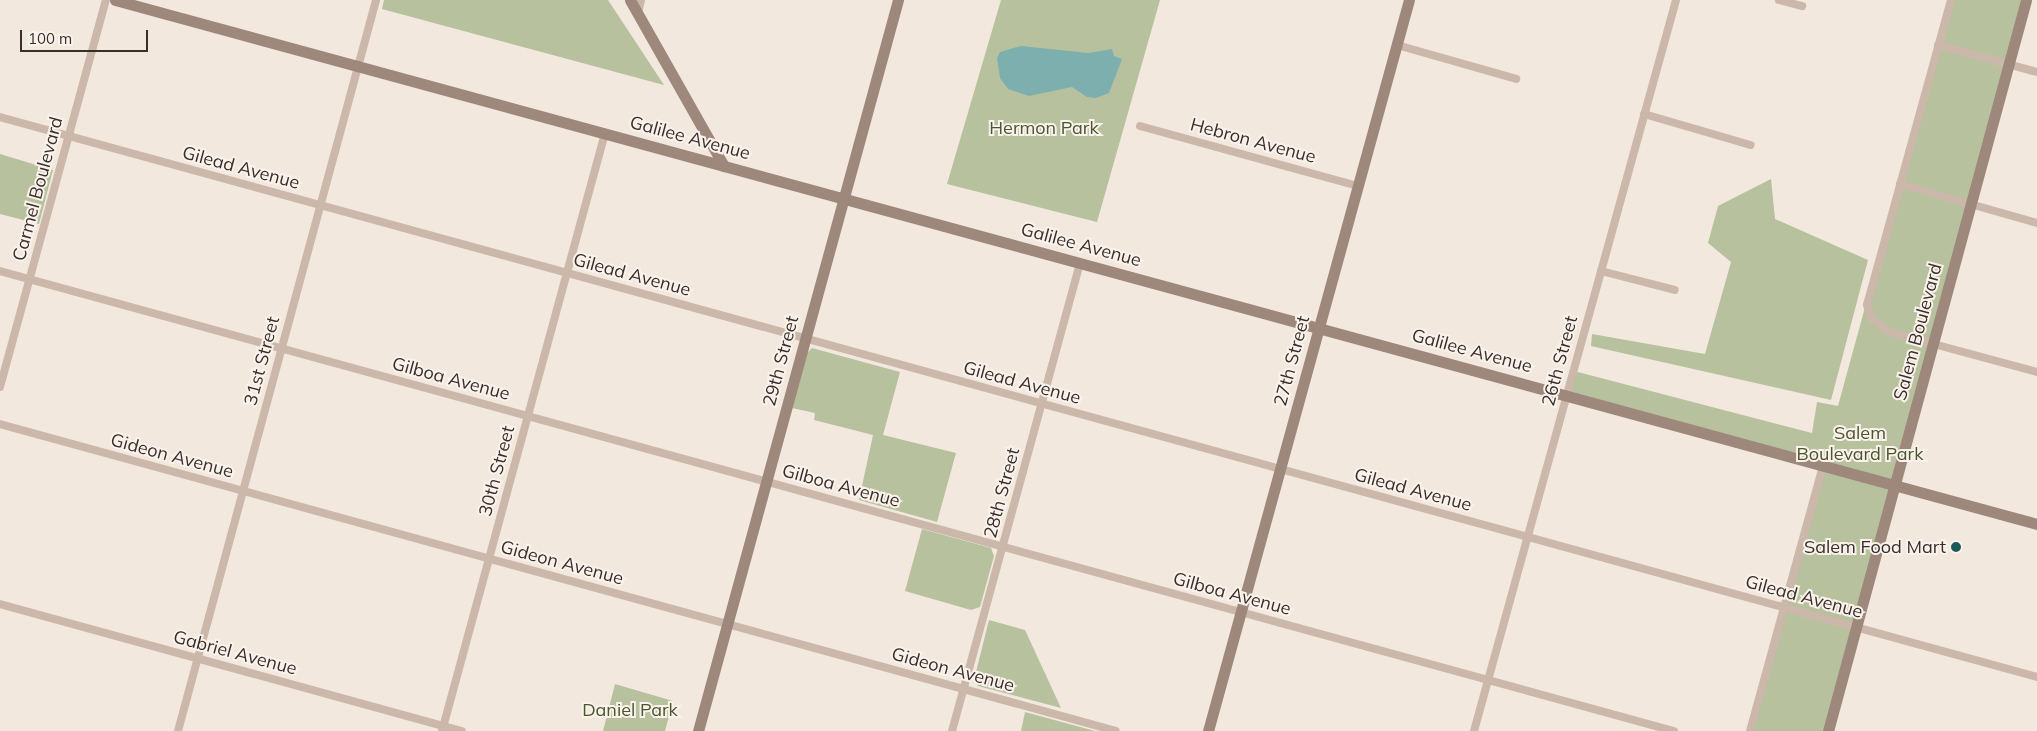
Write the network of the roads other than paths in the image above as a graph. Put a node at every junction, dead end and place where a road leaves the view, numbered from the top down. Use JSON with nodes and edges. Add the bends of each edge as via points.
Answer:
{"nodes":[{"id":1,"x":106,"y":0,"type":"edge"},
{"id":2,"x":116,"y":0,"type":"edge"},
{"id":3,"x":376,"y":0,"type":"edge"},
{"id":4,"x":630,"y":0,"type":"edge"},
{"id":5,"x":641,"y":0,"type":"edge"},
{"id":6,"x":898,"y":0,"type":"edge"},
{"id":7,"x":1409,"y":0,"type":"edge"},
{"id":8,"x":1676,"y":0,"type":"edge"},
{"id":9,"x":1779,"y":0,"type":"edge"},
{"id":10,"x":1951,"y":0,"type":"edge"},
{"id":11,"x":2026,"y":0,"type":"edge"},
{"id":12,"x":1802,"y":6,"type":"dead end"},
{"id":13,"x":638,"y":13,"type":"junction"},
{"id":14,"x":1397,"y":45,"type":"junction"},
{"id":15,"x":1938,"y":45,"type":"junction"},
{"id":16,"x":2008,"y":65,"type":"junction"},
{"id":17,"x":358,"y":66,"type":"junction"},
{"id":18,"x":2037,"y":72,"type":"edge"},
{"id":19,"x":1516,"y":79,"type":"dead end"},
{"id":20,"x":1644,"y":114,"type":"junction"},
{"id":21,"x":0,"y":117,"type":"edge"},
{"id":22,"x":1140,"y":126,"type":"dead end"},
{"id":23,"x":605,"y":133,"type":"junction"},
{"id":24,"x":68,"y":136,"type":"junction"},
{"id":25,"x":1751,"y":145,"type":"dead end"},
{"id":26,"x":724,"y":166,"type":"junction"},
{"id":27,"x":1900,"y":184,"type":"junction"},
{"id":28,"x":1358,"y":186,"type":"junction"},
{"id":29,"x":844,"y":198,"type":"junction"},
{"id":30,"x":1971,"y":204,"type":"junction"},
{"id":31,"x":320,"y":205,"type":"junction"},
{"id":32,"x":2037,"y":223,"type":"edge"},
{"id":33,"x":1080,"y":263,"type":"junction"},
{"id":34,"x":0,"y":271,"type":"edge"},
{"id":35,"x":1601,"y":271,"type":"junction"},
{"id":36,"x":567,"y":273,"type":"junction"},
{"id":37,"x":29,"y":279,"type":"junction"},
{"id":38,"x":1676,"y":290,"type":"dead end"},
{"id":39,"x":1319,"y":328,"type":"junction"},
{"id":40,"x":805,"y":339,"type":"junction"},
{"id":41,"x":1933,"y":344,"type":"junction"},
{"id":42,"x":281,"y":348,"type":"junction"},
{"id":43,"x":2037,"y":372,"type":"edge"},
{"id":44,"x":0,"y":387,"type":"edge"},
{"id":45,"x":1566,"y":395,"type":"junction"},
{"id":46,"x":1042,"y":404,"type":"junction"},
{"id":47,"x":528,"y":416,"type":"junction"},
{"id":48,"x":0,"y":424,"type":"edge"},
{"id":49,"x":1823,"y":466,"type":"junction"},
{"id":50,"x":1280,"y":469,"type":"junction"},
{"id":51,"x":766,"y":481,"type":"junction"},
{"id":52,"x":1894,"y":485,"type":"junction"},
{"id":53,"x":243,"y":491,"type":"junction"},
{"id":54,"x":2037,"y":524,"type":"edge"},
{"id":55,"x":1527,"y":537,"type":"junction"},
{"id":56,"x":1003,"y":546,"type":"junction"},
{"id":57,"x":489,"y":558,"type":"junction"},
{"id":58,"x":0,"y":604,"type":"edge"},
{"id":59,"x":1784,"y":607,"type":"junction"},
{"id":60,"x":1241,"y":612,"type":"junction"},
{"id":61,"x":727,"y":624,"type":"junction"},
{"id":62,"x":1856,"y":627,"type":"junction"},
{"id":63,"x":198,"y":658,"type":"junction"},
{"id":64,"x":2037,"y":677,"type":"edge"},
{"id":65,"x":1488,"y":680,"type":"junction"},
{"id":66,"x":964,"y":689,"type":"junction"},
{"id":67,"x":443,"y":728,"type":"edge"},
{"id":68,"x":178,"y":731,"type":"edge"},
{"id":69,"x":462,"y":731,"type":"edge"},
{"id":70,"x":698,"y":731,"type":"edge"},
{"id":71,"x":952,"y":731,"type":"edge"},
{"id":72,"x":1116,"y":731,"type":"edge"},
{"id":73,"x":1208,"y":731,"type":"edge"},
{"id":74,"x":1474,"y":731,"type":"edge"},
{"id":75,"x":1674,"y":731,"type":"edge"},
{"id":76,"x":1750,"y":731,"type":"edge"},
{"id":77,"x":1828,"y":731,"type":"edge"}],
"edges":[{"from":1,"to":24,"type":"street","name":"Carmel Boulevard"},
{"from":2,"to":17,"type":"street","name":"Galilee Avenue"},
{"from":3,"to":17,"type":"street","name":"31st Street"},
{"from":4,"to":13,"type":"street"},
{"from":5,"to":13,"type":"street"},
{"from":6,"to":29,"type":"street","name":"29th Street"},
{"from":7,"to":14,"type":"street","name":"27th Street"},
{"from":8,"to":20,"type":"street","name":"26th Street"},
{"from":9,"to":12,"type":"street"},
{"from":10,"to":15,"type":"street","name":"Salem Boulevard"},
{"from":11,"to":16,"type":"street","name":"Salem Boulevard"},
{"from":13,"to":26,"type":"street"},
{"from":14,"to":19,"type":"street"},
{"from":14,"to":28,"type":"street","name":"27th Street"},
{"from":15,"to":16,"type":"street"},
{"from":15,"to":27,"type":"street","name":"Salem Boulevard"},
{"from":16,"to":18,"type":"street"},
{"from":16,"to":30,"type":"street","name":"Salem Boulevard"},
{"from":17,"to":23,"type":"street","name":"Galilee Avenue"},
{"from":17,"to":31,"type":"street","name":"31st Street"},
{"from":20,"to":25,"type":"street"},
{"from":20,"to":35,"type":"street","name":"26th Street"},
{"from":21,"to":24,"type":"street","name":"Gilead Avenue"},
{"from":22,"to":28,"type":"street","name":"Hebron Avenue"},
{"from":23,"to":26,"type":"street","name":"Galilee Avenue"},
{"from":23,"to":36,"type":"street","name":"30th Street"},
{"from":24,"to":31,"type":"street","name":"Gilead Avenue"},
{"from":24,"to":37,"type":"street","name":"Carmel Boulevard"},
{"from":26,"to":29,"type":"street","name":"Galilee Avenue"},
{"from":27,"to":30,"type":"street"},
{"from":27,"to":41,"type":"street","name":"Salem Boulevard","via":[[1867,304],[1872,319],[1889,332]]},
{"from":28,"to":39,"type":"street","name":"27th Street"},
{"from":29,"to":33,"type":"street","name":"Galilee Avenue"},
{"from":29,"to":40,"type":"street","name":"29th Street"},
{"from":30,"to":32,"type":"street"},
{"from":30,"to":41,"type":"street","name":"Salem Boulevard"},
{"from":31,"to":36,"type":"street","name":"Gilead Avenue"},
{"from":31,"to":42,"type":"street","name":"31st Street"},
{"from":33,"to":39,"type":"street","name":"Galilee Avenue"},
{"from":33,"to":46,"type":"street","name":"28th Street"},
{"from":34,"to":37,"type":"street","name":"Gilboa Avenue"},
{"from":35,"to":38,"type":"street"},
{"from":35,"to":45,"type":"street","name":"26th Street"},
{"from":36,"to":40,"type":"street","name":"Gilead Avenue"},
{"from":36,"to":47,"type":"street","name":"30th Street"},
{"from":37,"to":42,"type":"street","name":"Gilboa Avenue"},
{"from":37,"to":44,"type":"street","name":"Carmel Boulevard"},
{"from":39,"to":45,"type":"street","name":"Galilee Avenue"},
{"from":39,"to":50,"type":"street","name":"27th Street"},
{"from":40,"to":46,"type":"street","name":"Gilead Avenue"},
{"from":40,"to":51,"type":"street","name":"29th Street"},
{"from":41,"to":43,"type":"street"},
{"from":41,"to":52,"type":"street","name":"Salem Boulevard"},
{"from":42,"to":47,"type":"street","name":"Gilboa Avenue"},
{"from":42,"to":53,"type":"street","name":"31st Street"},
{"from":45,"to":49,"type":"street","name":"Galilee Avenue"},
{"from":45,"to":55,"type":"street","name":"26th Street"},
{"from":46,"to":50,"type":"street","name":"Gilead Avenue"},
{"from":46,"to":56,"type":"street","name":"28th Street"},
{"from":47,"to":51,"type":"street","name":"Gilboa Avenue"},
{"from":47,"to":57,"type":"street","name":"30th Street"},
{"from":48,"to":53,"type":"street","name":"Gideon Avenue"},
{"from":49,"to":52,"type":"street","name":"Galilee Avenue"},
{"from":49,"to":59,"type":"street"},
{"from":50,"to":55,"type":"street","name":"Gilead Avenue"},
{"from":50,"to":60,"type":"street","name":"27th Street"},
{"from":51,"to":56,"type":"street","name":"Gilboa Avenue"},
{"from":51,"to":61,"type":"street","name":"29th Street"},
{"from":52,"to":54,"type":"street","name":"Galilee Avenue"},
{"from":52,"to":62,"type":"street","name":"Salem Boulevard"},
{"from":53,"to":57,"type":"street","name":"Gideon Avenue"},
{"from":53,"to":63,"type":"street","name":"31st Street"},
{"from":55,"to":59,"type":"street","name":"Gilead Avenue"},
{"from":55,"to":65,"type":"street","name":"26th Street"},
{"from":56,"to":60,"type":"street","name":"Gilboa Avenue"},
{"from":56,"to":66,"type":"street","name":"28th Street"},
{"from":57,"to":61,"type":"street","name":"Gideon Avenue"},
{"from":57,"to":67,"type":"street","name":"30th Street"},
{"from":58,"to":63,"type":"street","name":"Gabriel Avenue"},
{"from":59,"to":62,"type":"street","name":"Gilead Avenue"},
{"from":59,"to":76,"type":"street"},
{"from":60,"to":65,"type":"street","name":"Gilboa Avenue"},
{"from":60,"to":73,"type":"street","name":"27th Street"},
{"from":61,"to":66,"type":"street","name":"Gideon Avenue"},
{"from":61,"to":70,"type":"street","name":"29th Street"},
{"from":62,"to":64,"type":"street","name":"Gilead Avenue"},
{"from":62,"to":77,"type":"street","name":"Salem Boulevard"},
{"from":63,"to":67,"type":"street","name":"Gabriel Avenue"},
{"from":63,"to":68,"type":"street","name":"31st Street"},
{"from":65,"to":74,"type":"street","name":"26th Street"},
{"from":65,"to":75,"type":"street","name":"Gilboa Avenue"},
{"from":66,"to":71,"type":"street","name":"28th Street"},
{"from":66,"to":72,"type":"street","name":"Gideon Avenue"},
{"from":67,"to":69,"type":"street","name":"Gabriel Avenue"}]}
